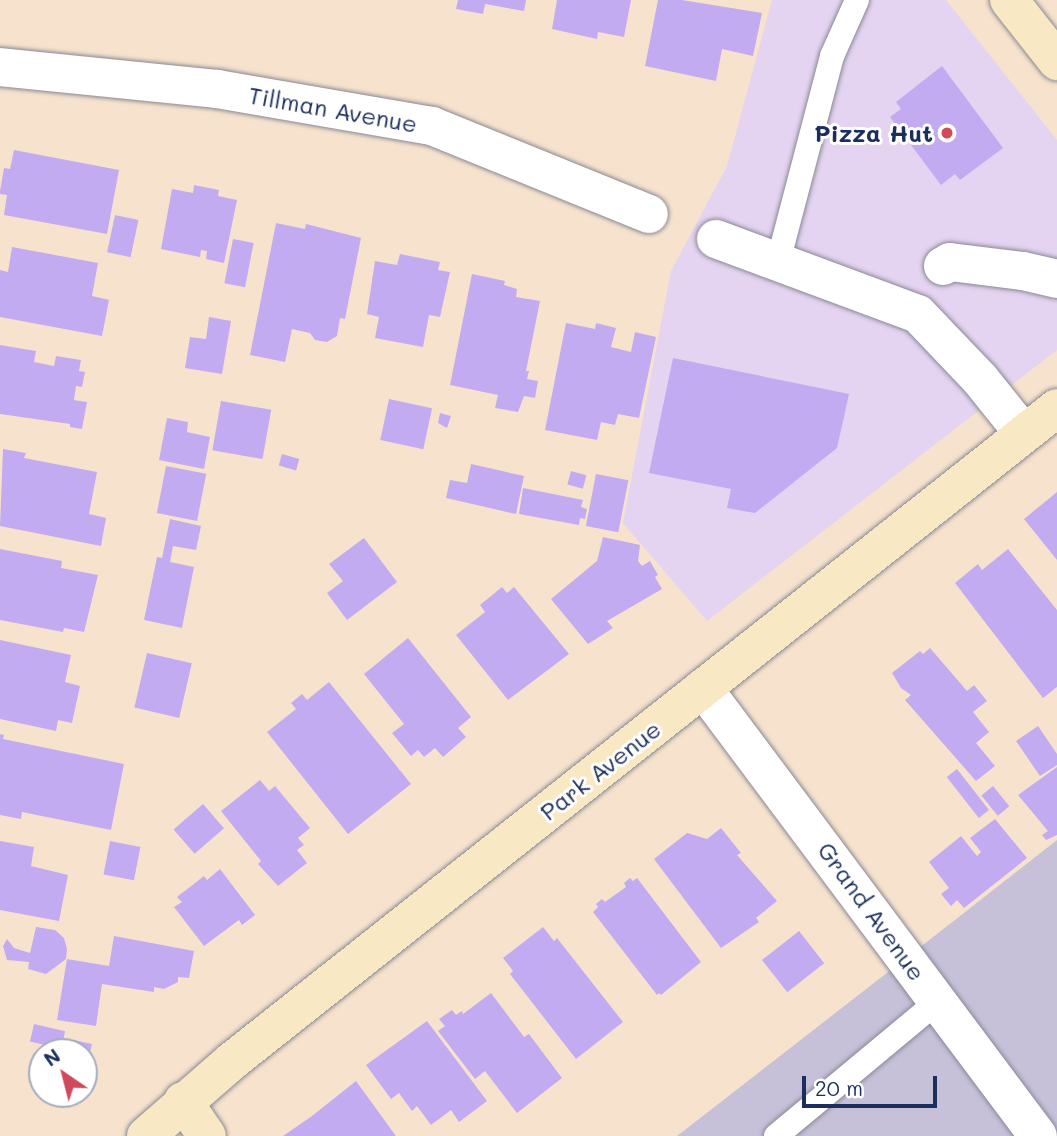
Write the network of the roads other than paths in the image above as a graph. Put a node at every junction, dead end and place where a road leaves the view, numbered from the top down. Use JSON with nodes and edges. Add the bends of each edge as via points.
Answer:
{"nodes":[{"id":1,"x":857,"y":0,"type":"edge"},
{"id":2,"x":1016,"y":3,"type":"edge"},
{"id":3,"x":1057,"y":61,"type":"edge"},
{"id":4,"x":0,"y":67,"type":"edge"},
{"id":5,"x":649,"y":214,"type":"dead end"},
{"id":6,"x":716,"y":239,"type":"dead end"},
{"id":7,"x":778,"y":262,"type":"junction"},
{"id":8,"x":943,"y":266,"type":"dead end"},
{"id":9,"x":1057,"y":279,"type":"edge"},
{"id":10,"x":1057,"y":408,"type":"edge"},
{"id":11,"x":1024,"y":434,"type":"junction"},
{"id":12,"x":704,"y":688,"type":"junction"},
{"id":13,"x":938,"y":1001,"type":"junction"},
{"id":14,"x":183,"y":1101,"type":"junction"},
{"id":15,"x":1030,"y":1133,"type":"edge"},
{"id":16,"x":146,"y":1136,"type":"edge"},
{"id":17,"x":207,"y":1136,"type":"edge"},
{"id":18,"x":776,"y":1136,"type":"edge"}],
"edges":[{"from":1,"to":7,"type":"lane","via":[[832,57]]},
{"from":2,"to":3,"type":"street"},
{"from":4,"to":5,"type":"street","name":"Tillman Avenue","via":[[217,89],[432,126]]},
{"from":6,"to":7,"type":"street"},
{"from":7,"to":11,"type":"street","via":[[918,314]]},
{"from":8,"to":9,"type":"street","via":[[950,262]]},
{"from":10,"to":11,"type":"street","name":"Park Avenue"},
{"from":11,"to":12,"type":"street","name":"Park Avenue"},
{"from":12,"to":13,"type":"street","name":"Grand Avenue"},
{"from":12,"to":14,"type":"street","name":"Park Avenue"},
{"from":13,"to":15,"type":"street","name":"Grand Avenue"},
{"from":13,"to":18,"type":"lane"},
{"from":14,"to":16,"type":"street","name":"Park Avenue"},
{"from":14,"to":17,"type":"street"}]}
